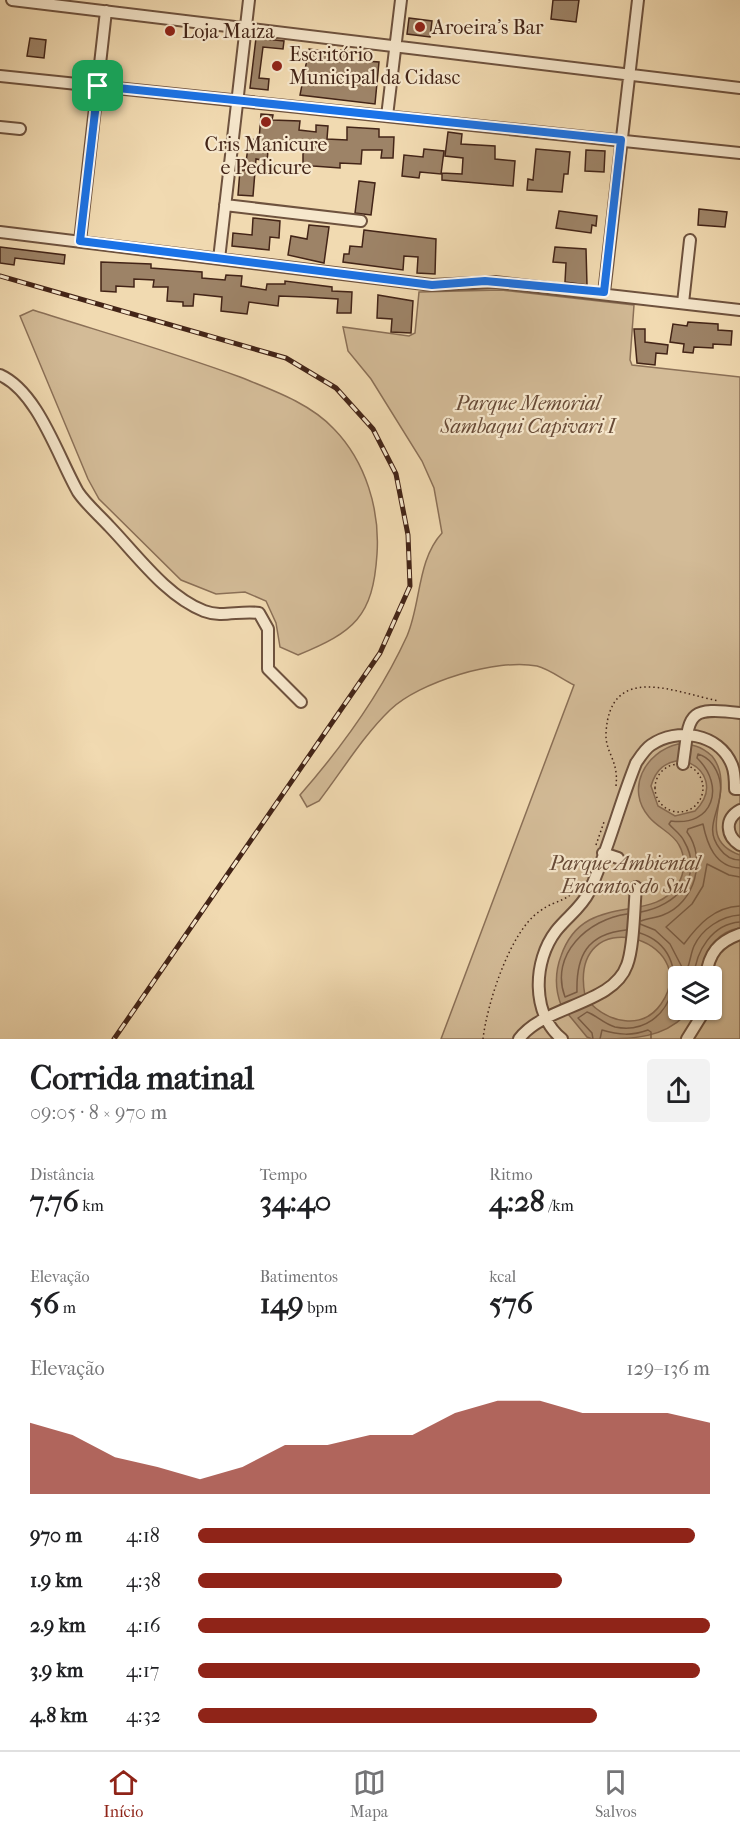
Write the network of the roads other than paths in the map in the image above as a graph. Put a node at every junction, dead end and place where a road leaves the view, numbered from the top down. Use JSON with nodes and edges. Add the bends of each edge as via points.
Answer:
{"nodes":[{"id":1,"x":12,"y":0,"type":"edge"},
{"id":2,"x":249,"y":0,"type":"edge"},
{"id":3,"x":401,"y":0,"type":"edge"},
{"id":4,"x":638,"y":0,"type":"edge"},
{"id":5,"x":106,"y":11,"type":"junction"},
{"id":6,"x":246,"y":28,"type":"junction"},
{"id":7,"x":395,"y":46,"type":"junction"},
{"id":8,"x":629,"y":74,"type":"junction"},
{"id":9,"x":0,"y":76,"type":"edge"},
{"id":10,"x":98,"y":86,"type":"junction"},
{"id":11,"x":740,"y":88,"type":"edge"},
{"id":12,"x":238,"y":100,"type":"junction"},
{"id":13,"x":387,"y":116,"type":"junction"},
{"id":14,"x":0,"y":127,"type":"edge"},
{"id":15,"x":20,"y":129,"type":"dead end"},
{"id":16,"x":621,"y":140,"type":"junction"},
{"id":17,"x":740,"y":153,"type":"edge"},
{"id":18,"x":225,"y":205,"type":"junction"},
{"id":19,"x":361,"y":220,"type":"dead end"},
{"id":20,"x":0,"y":231,"type":"edge"},
{"id":21,"x":690,"y":240,"type":"dead end"},
{"id":22,"x":80,"y":241,"type":"junction"},
{"id":23,"x":219,"y":259,"type":"junction"},
{"id":24,"x":604,"y":292,"type":"junction"},
{"id":25,"x":683,"y":303,"type":"junction"},
{"id":26,"x":740,"y":310,"type":"edge"},
{"id":27,"x":0,"y":375,"type":"edge"},
{"id":28,"x":301,"y":702,"type":"dead end"},
{"id":29,"x":740,"y":713,"type":"edge"},
{"id":30,"x":687,"y":737,"type":"junction"},
{"id":31,"x":683,"y":764,"type":"road end"},
{"id":32,"x":740,"y":789,"type":"edge"},
{"id":33,"x":740,"y":810,"type":"edge"},
{"id":34,"x":740,"y":845,"type":"edge"},
{"id":35,"x":599,"y":850,"type":"junction"},
{"id":36,"x":618,"y":858,"type":"dead end"},
{"id":37,"x":636,"y":887,"type":"dead end"},
{"id":38,"x":740,"y":934,"type":"edge"},
{"id":39,"x":707,"y":966,"type":"edge"},
{"id":40,"x":546,"y":1018,"type":"junction"},
{"id":41,"x":701,"y":1020,"type":"edge"},
{"id":42,"x":519,"y":1039,"type":"edge"},
{"id":43,"x":562,"y":1039,"type":"edge"},
{"id":44,"x":687,"y":1039,"type":"edge"}],
"edges":[{"from":1,"to":5,"type":"street"},
{"from":2,"to":6,"type":"street"},
{"from":3,"to":7,"type":"street"},
{"from":4,"to":8,"type":"street"},
{"from":5,"to":6,"type":"street"},
{"from":5,"to":10,"type":"street"},
{"from":6,"to":7,"type":"street"},
{"from":6,"to":12,"type":"street"},
{"from":7,"to":8,"type":"street"},
{"from":7,"to":13,"type":"street"},
{"from":8,"to":11,"type":"street"},
{"from":8,"to":16,"type":"street"},
{"from":9,"to":10,"type":"street"},
{"from":10,"to":12,"type":"street"},
{"from":10,"to":22,"type":"street"},
{"from":12,"to":13,"type":"street"},
{"from":12,"to":18,"type":"street"},
{"from":13,"to":16,"type":"street"},
{"from":14,"to":15,"type":"street"},
{"from":16,"to":17,"type":"street"},
{"from":16,"to":24,"type":"street"},
{"from":18,"to":19,"type":"street"},
{"from":18,"to":23,"type":"street"},
{"from":20,"to":22,"type":"street"},
{"from":21,"to":25,"type":"street"},
{"from":22,"to":23,"type":"street"},
{"from":23,"to":24,"type":"street","via":[[432,285],[485,281]]},
{"from":24,"to":25,"type":"street"},
{"from":25,"to":26,"type":"street"},
{"from":27,"to":28,"type":"street","via":[[27,398],[80,494],[168,588],[204,611],[222,615],[259,613],[268,629],[268,669]]},
{"from":29,"to":30,"type":"street","via":[[702,711],[693,716]]},
{"from":30,"to":31,"type":"street"},
{"from":30,"to":32,"type":"street","via":[[712,743],[725,754],[732,766],[735,789]]},
{"from":30,"to":35,"type":"street","via":[[676,734],[649,746],[636,763]]},
{"from":33,"to":34,"type":"street","via":[[728,826],[733,840]]},
{"from":35,"to":36,"type":"street"},
{"from":35,"to":40,"type":"street","via":[[588,893],[555,932],[546,950],[538,984]]},
{"from":37,"to":40,"type":"street","via":[[627,965],[612,986]]},
{"from":38,"to":39,"type":"street","via":[[715,948]]},
{"from":40,"to":42,"type":"street"},
{"from":40,"to":43,"type":"street"},
{"from":41,"to":44,"type":"street"}]}
